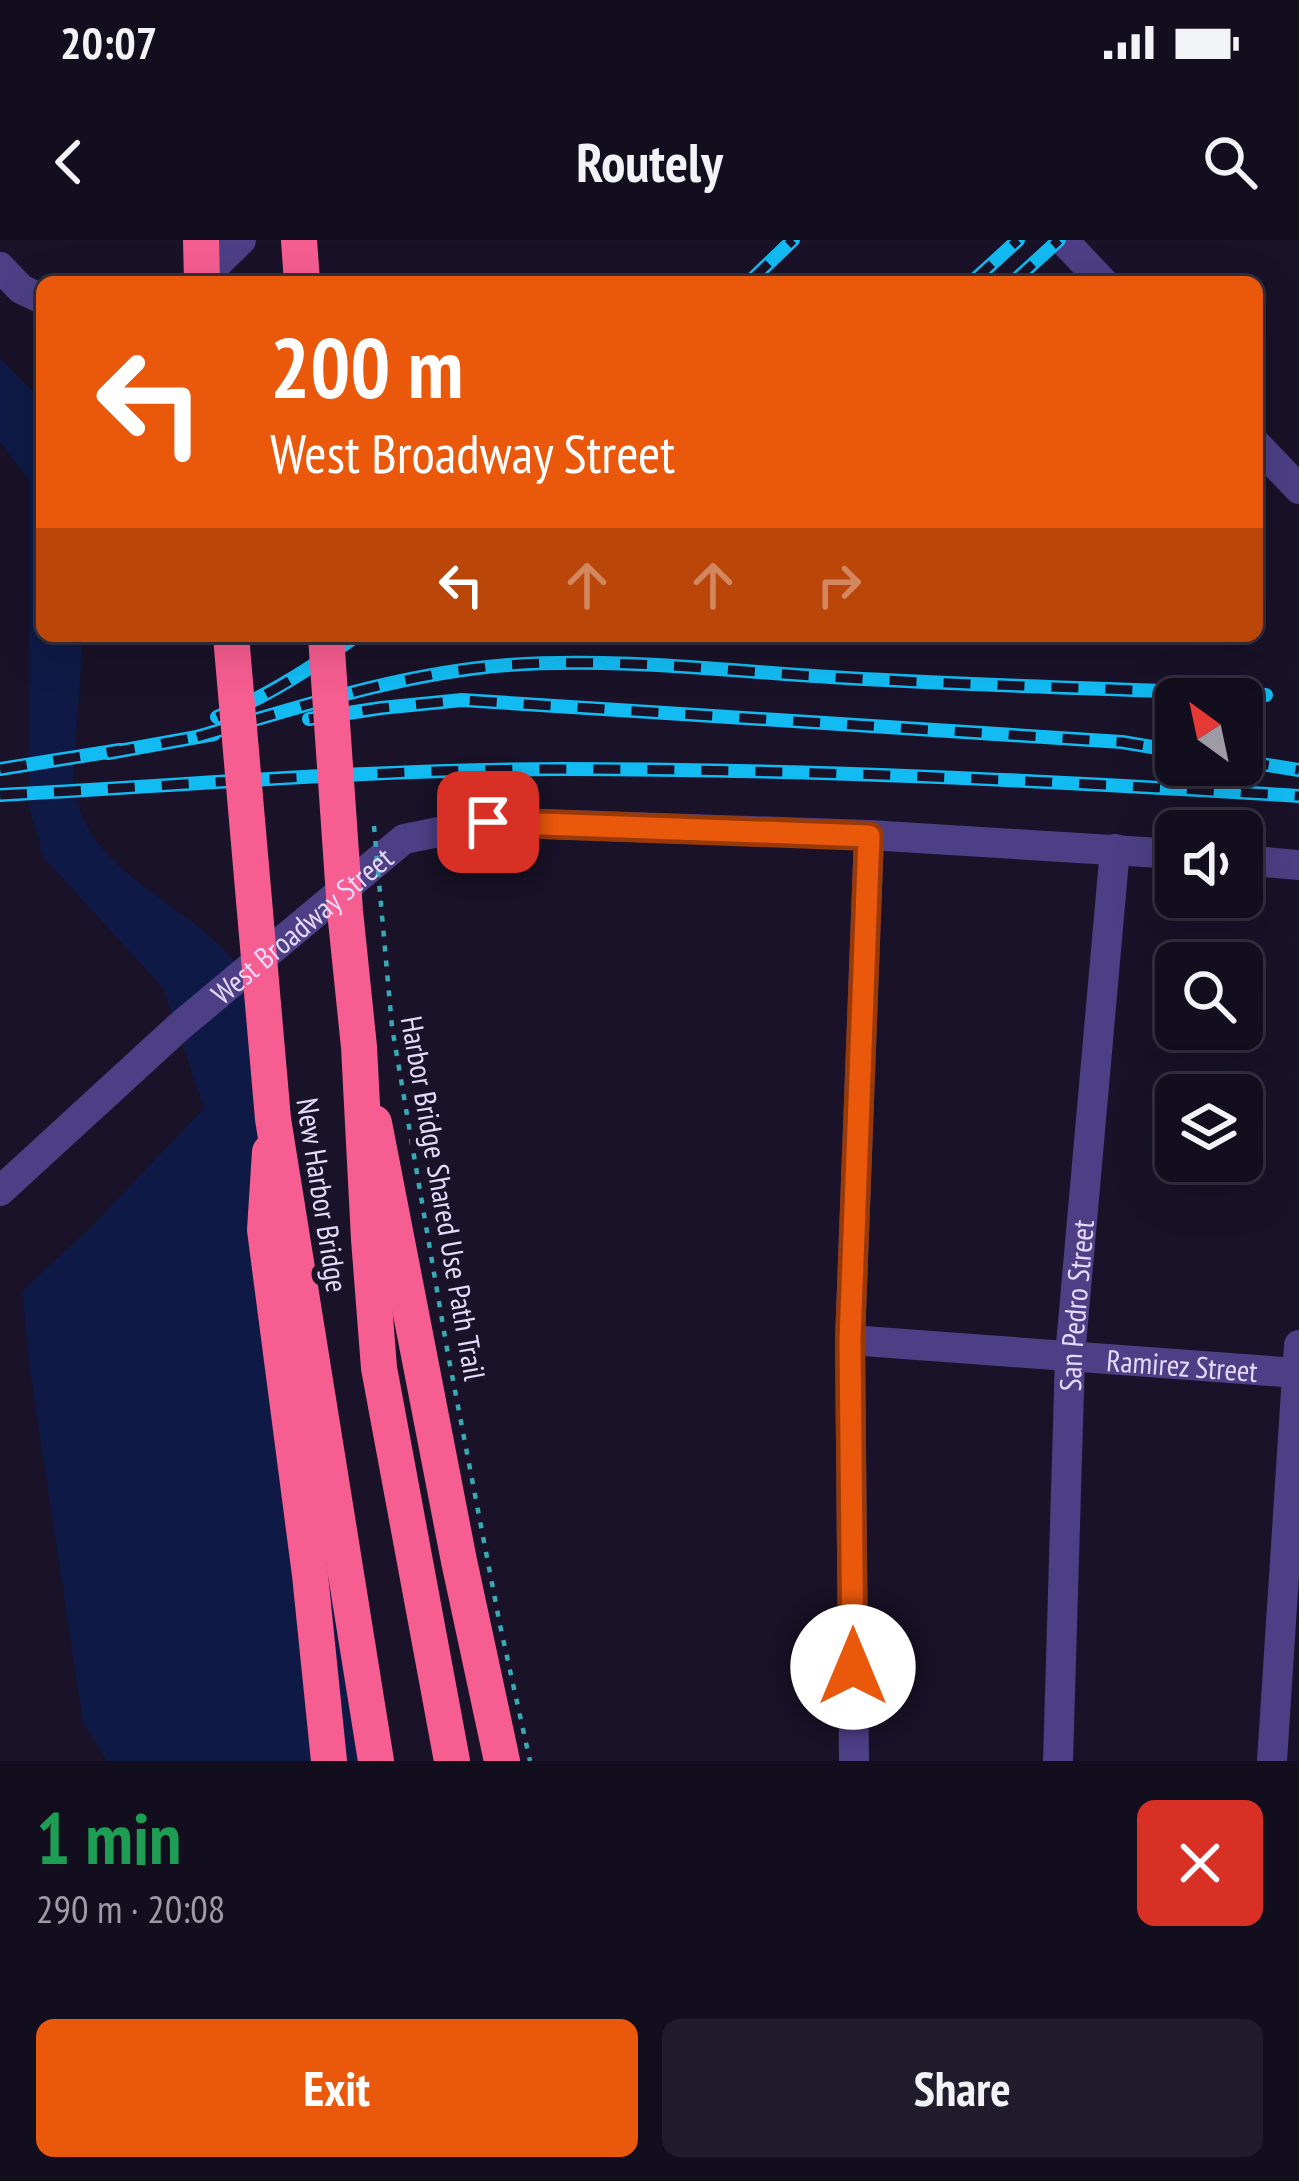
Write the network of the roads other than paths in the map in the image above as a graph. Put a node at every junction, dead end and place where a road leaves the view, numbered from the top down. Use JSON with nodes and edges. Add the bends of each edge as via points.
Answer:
{"nodes":[{"id":1,"x":201,"y":240,"type":"edge"},
{"id":2,"x":242,"y":240,"type":"edge"},
{"id":3,"x":299,"y":240,"type":"edge"},
{"id":4,"x":1063,"y":240,"type":"edge"},
{"id":5,"x":0,"y":267,"type":"edge"},
{"id":6,"x":200,"y":276,"type":"edge"},
{"id":7,"x":206,"y":276,"type":"edge"},
{"id":8,"x":302,"y":276,"type":"edge"},
{"id":9,"x":1097,"y":276,"type":"edge"},
{"id":10,"x":36,"y":296,"type":"edge"},
{"id":11,"x":1263,"y":451,"type":"edge"},
{"id":12,"x":1299,"y":489,"type":"edge"},
{"id":13,"x":232,"y":642,"type":"edge"},
{"id":14,"x":326,"y":642,"type":"edge"},
{"id":15,"x":869,"y":836,"type":"junction"},
{"id":16,"x":1114,"y":849,"type":"junction"},
{"id":17,"x":1155,"y":852,"type":"edge"},
{"id":18,"x":1263,"y":862,"type":"edge"},
{"id":19,"x":1299,"y":865,"type":"edge"},
{"id":20,"x":359,"y":1047,"type":"junction"},
{"id":21,"x":273,"y":1119,"type":"junction"},
{"id":22,"x":0,"y":1191,"type":"edge"},
{"id":23,"x":850,"y":1340,"type":"junction"},
{"id":24,"x":1299,"y":1345,"type":"edge"},
{"id":25,"x":1070,"y":1356,"type":"junction"},
{"id":26,"x":1298,"y":1373,"type":"edge"},
{"id":27,"x":329,"y":1761,"type":"edge"},
{"id":28,"x":376,"y":1761,"type":"edge"},
{"id":29,"x":452,"y":1761,"type":"edge"},
{"id":30,"x":502,"y":1761,"type":"edge"},
{"id":31,"x":854,"y":1761,"type":"edge"},
{"id":32,"x":1058,"y":1761,"type":"edge"},
{"id":33,"x":1273,"y":1761,"type":"edge"}],
"edges":[{"from":1,"to":6,"type":"highway","bridge":true},
{"from":2,"to":7,"type":"street"},
{"from":3,"to":8,"type":"highway"},
{"from":4,"to":9,"type":"street"},
{"from":5,"to":10,"type":"street"},
{"from":11,"to":12,"type":"street"},
{"from":13,"to":21,"type":"highway","name":"New Harbor Bridge","bridge":true},
{"from":14,"to":20,"type":"highway","name":"New Harbor Bridge","bridge":true},
{"from":15,"to":16,"type":"street","name":"West Broadway Street"},
{"from":15,"to":22,"type":"street","name":"West Broadway Street","via":[[488,822],[404,839],[180,1025]]},
{"from":15,"to":23,"type":"street"},
{"from":16,"to":17,"type":"street","name":"West Broadway Street"},
{"from":16,"to":25,"type":"street","name":"San Pedro Street"},
{"from":18,"to":19,"type":"street"},
{"from":20,"to":29,"type":"highway","name":"New Harbor Bridge","bridge":true,"via":[[379,1368]]},
{"from":20,"to":30,"type":"highway","bridge":true},
{"from":21,"to":27,"type":"highway","bridge":true,"via":[[265,1230]]},
{"from":21,"to":28,"type":"highway","name":"New Harbor Bridge","bridge":true},
{"from":23,"to":25,"type":"street","name":"Ramirez Street"},
{"from":23,"to":31,"type":"street"},
{"from":24,"to":26,"type":"street"},
{"from":25,"to":26,"type":"street","name":"Ramirez Street"},
{"from":25,"to":32,"type":"street","name":"San Pedro Street"},
{"from":26,"to":33,"type":"street"}]}
